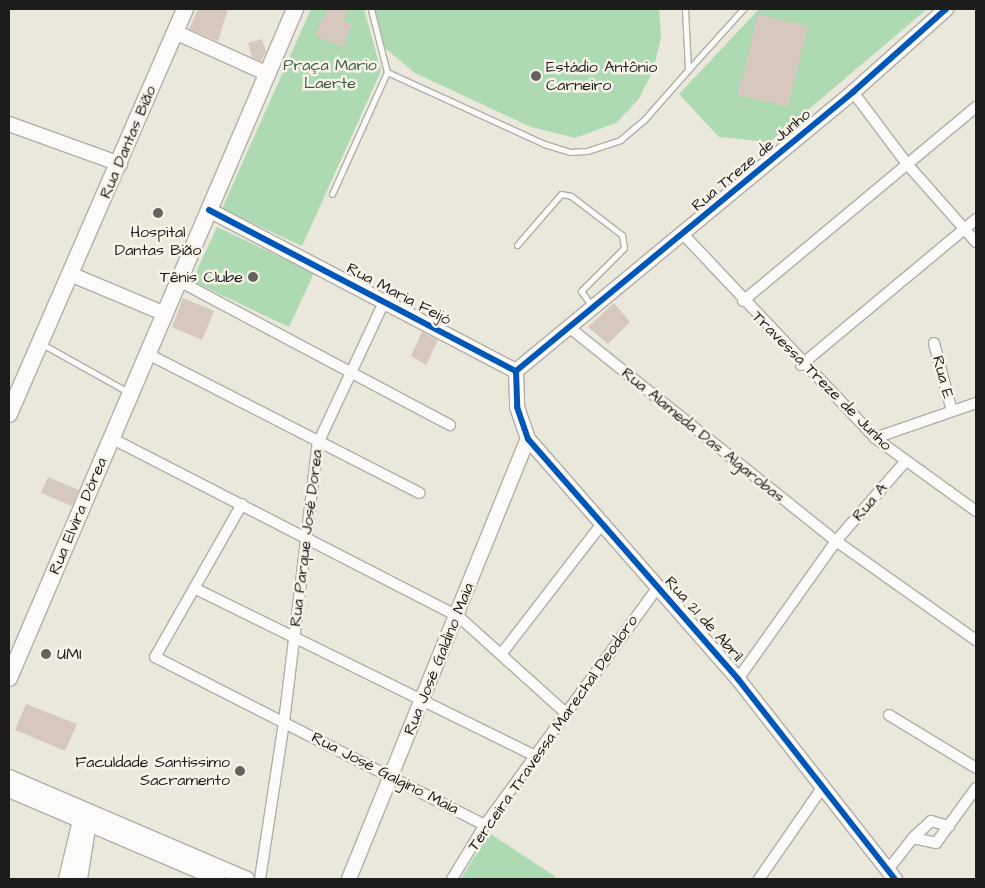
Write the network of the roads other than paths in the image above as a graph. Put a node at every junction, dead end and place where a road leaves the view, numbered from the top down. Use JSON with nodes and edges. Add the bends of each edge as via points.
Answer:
{"nodes":[{"id":1,"x":185,"y":9,"type":"edge"},
{"id":2,"x":295,"y":9,"type":"edge"},
{"id":3,"x":371,"y":9,"type":"edge"},
{"id":4,"x":685,"y":9,"type":"edge"},
{"id":5,"x":742,"y":9,"type":"edge"},
{"id":6,"x":946,"y":9,"type":"edge"},
{"id":7,"x":175,"y":32,"type":"junction"},
{"id":8,"x":688,"y":70,"type":"junction"},
{"id":9,"x":387,"y":72,"type":"junction"},
{"id":10,"x":268,"y":74,"type":"junction"},
{"id":11,"x":853,"y":92,"type":"junction"},
{"id":12,"x":976,"y":107,"type":"edge"},
{"id":13,"x":9,"y":124,"type":"edge"},
{"id":14,"x":120,"y":164,"type":"junction"},
{"id":15,"x":907,"y":164,"type":"junction"},
{"id":16,"x":332,"y":194,"type":"dead end"},
{"id":17,"x":209,"y":210,"type":"junction"},
{"id":18,"x":976,"y":219,"type":"edge"},
{"id":19,"x":962,"y":231,"type":"junction"},
{"id":20,"x":683,"y":234,"type":"junction"},
{"id":21,"x":976,"y":242,"type":"edge"},
{"id":22,"x":517,"y":245,"type":"dead end"},
{"id":23,"x":70,"y":274,"type":"junction"},
{"id":24,"x":179,"y":281,"type":"junction"},
{"id":25,"x":743,"y":301,"type":"junction"},
{"id":26,"x":384,"y":302,"type":"junction"},
{"id":27,"x":594,"y":308,"type":"junction"},
{"id":28,"x":165,"y":314,"type":"junction"},
{"id":29,"x":570,"y":328,"type":"junction"},
{"id":30,"x":40,"y":342,"type":"junction"},
{"id":31,"x":934,"y":343,"type":"dead end"},
{"id":32,"x":148,"y":354,"type":"junction"},
{"id":33,"x":801,"y":365,"type":"junction"},
{"id":34,"x":516,"y":371,"type":"junction"},
{"id":35,"x":354,"y":372,"type":"junction"},
{"id":36,"x":131,"y":393,"type":"junction"},
{"id":37,"x":976,"y":403,"type":"edge"},
{"id":38,"x":952,"y":411,"type":"junction"},
{"id":39,"x":9,"y":414,"type":"edge"},
{"id":40,"x":450,"y":425,"type":"dead end"},
{"id":41,"x":111,"y":438,"type":"junction"},
{"id":42,"x":875,"y":438,"type":"junction"},
{"id":43,"x":528,"y":439,"type":"junction"},
{"id":44,"x":318,"y":443,"type":"junction"},
{"id":45,"x":905,"y":462,"type":"junction"},
{"id":46,"x":420,"y":494,"type":"dead end"},
{"id":47,"x":242,"y":504,"type":"junction"},
{"id":48,"x":976,"y":511,"type":"edge"},
{"id":49,"x":601,"y":525,"type":"junction"},
{"id":50,"x":305,"y":536,"type":"junction"},
{"id":51,"x":836,"y":541,"type":"junction"},
{"id":52,"x":194,"y":588,"type":"junction"},
{"id":53,"x":657,"y":588,"type":"junction"},
{"id":54,"x":458,"y":616,"type":"junction"},
{"id":55,"x":294,"y":638,"type":"junction"},
{"id":56,"x":976,"y":640,"type":"edge"},
{"id":57,"x":502,"y":653,"type":"junction"},
{"id":58,"x":9,"y":678,"type":"edge"},
{"id":59,"x":738,"y":679,"type":"junction"},
{"id":60,"x":423,"y":700,"type":"junction"},
{"id":61,"x":567,"y":714,"type":"junction"},
{"id":62,"x":889,"y":715,"type":"dead end"},
{"id":63,"x":284,"y":722,"type":"junction"},
{"id":64,"x":536,"y":756,"type":"junction"},
{"id":65,"x":976,"y":768,"type":"edge"},
{"id":66,"x":9,"y":776,"type":"edge"},
{"id":67,"x":391,"y":776,"type":"junction"},
{"id":68,"x":822,"y":788,"type":"junction"},
{"id":69,"x":976,"y":788,"type":"edge"},
{"id":70,"x":9,"y":790,"type":"edge"},
{"id":71,"x":86,"y":816,"type":"junction"},
{"id":72,"x":485,"y":825,"type":"junction"},
{"id":73,"x":949,"y":826,"type":"junction"},
{"id":74,"x":916,"y":836,"type":"junction"},
{"id":75,"x":888,"y":877,"type":"edge"},
{"id":76,"x":66,"y":879,"type":"edge"},
{"id":77,"x":80,"y":879,"type":"edge"},
{"id":78,"x":218,"y":879,"type":"edge"},
{"id":79,"x":247,"y":879,"type":"edge"},
{"id":80,"x":260,"y":879,"type":"edge"},
{"id":81,"x":349,"y":879,"type":"edge"},
{"id":82,"x":452,"y":879,"type":"edge"},
{"id":83,"x":759,"y":879,"type":"edge"}],
"edges":[{"from":1,"to":7,"type":"main road","name":"Rua Dantas Bião"},
{"from":2,"to":10,"type":"main road","name":"Rua Elvira Dórea"},
{"from":3,"to":9,"type":"lane"},
{"from":4,"to":8,"type":"lane"},
{"from":5,"to":8,"type":"lane"},
{"from":6,"to":11,"type":"street","name":"Rua Treze de Junho"},
{"from":7,"to":10,"type":"street"},
{"from":7,"to":14,"type":"main road","name":"Rua Dantas Bião"},
{"from":8,"to":9,"type":"lane","via":[[644,121],[620,140],[570,152]]},
{"from":9,"to":16,"type":"lane"},
{"from":10,"to":17,"type":"main road","name":"Rua Elvira Dórea"},
{"from":11,"to":15,"type":"street"},
{"from":11,"to":20,"type":"street","name":"Rua Treze de Junho"},
{"from":12,"to":15,"type":"street","name":"Travessa Treze de Junho"},
{"from":13,"to":14,"type":"street"},
{"from":14,"to":23,"type":"main road","name":"Rua Dantas Bião"},
{"from":15,"to":19,"type":"street"},
{"from":15,"to":25,"type":"street","name":"Travessa Treze de Junho"},
{"from":17,"to":24,"type":"main road","name":"Rua Elvira Dórea"},
{"from":17,"to":26,"type":"street","name":"Rua Maria Feijó"},
{"from":18,"to":19,"type":"street"},
{"from":19,"to":21,"type":"street"},
{"from":19,"to":33,"type":"street"},
{"from":20,"to":25,"type":"street","name":"Travessa Treze de Junho"},
{"from":20,"to":27,"type":"street","name":"Rua Treze de Junho"},
{"from":22,"to":27,"type":"lane","via":[[561,194],[571,196],[622,235],[624,248],[581,292]]},
{"from":23,"to":28,"type":"street"},
{"from":23,"to":30,"type":"main road","name":"Rua Dantas Bião"},
{"from":24,"to":28,"type":"main road","name":"Rua Elvira Dórea"},
{"from":24,"to":35,"type":"street"},
{"from":25,"to":33,"type":"street","name":"Travessa Treze de Junho"},
{"from":26,"to":34,"type":"street","name":"Rua Maria Feijó"},
{"from":26,"to":35,"type":"street","name":"Rua Parque José Dorea"},
{"from":27,"to":29,"type":"street","name":"Rua Treze de Junho"},
{"from":28,"to":32,"type":"main road","name":"Rua Elvira Dórea"},
{"from":29,"to":34,"type":"street"},
{"from":29,"to":51,"type":"street","name":"Rua Alameda Das Algarobas"},
{"from":30,"to":36,"type":"lane"},
{"from":30,"to":39,"type":"main road","name":"Rua Dantas Bião"},
{"from":31,"to":38,"type":"street","name":"Rua E"},
{"from":32,"to":36,"type":"main road","name":"Rua Elvira Dórea"},
{"from":32,"to":44,"type":"street"},
{"from":33,"to":42,"type":"street","name":"Travessa Treze de Junho"},
{"from":34,"to":43,"type":"street","name":"Rua 21 de Abril","via":[[517,407]]},
{"from":35,"to":40,"type":"street"},
{"from":35,"to":44,"type":"street","name":"Rua Parque José Dorea"},
{"from":36,"to":41,"type":"main road","name":"Rua Elvira Dórea"},
{"from":37,"to":38,"type":"street"},
{"from":38,"to":42,"type":"street"},
{"from":41,"to":47,"type":"street"},
{"from":41,"to":58,"type":"main road","name":"Rua Elvira Dórea"},
{"from":42,"to":45,"type":"street","name":"Travessa Treze de Junho"},
{"from":43,"to":49,"type":"street","name":"Rua 21 de Abril"},
{"from":43,"to":54,"type":"street","name":"Rua José Galdino Maia"},
{"from":44,"to":46,"type":"street"},
{"from":44,"to":50,"type":"street","name":"Rua Parque José Dorea"},
{"from":45,"to":48,"type":"street","name":"Travessa Treze de Junho"},
{"from":45,"to":51,"type":"street","name":"Rua A"},
{"from":47,"to":50,"type":"street"},
{"from":47,"to":52,"type":"street"},
{"from":49,"to":53,"type":"street","name":"Rua 21 de Abril"},
{"from":49,"to":57,"type":"street"},
{"from":50,"to":54,"type":"street"},
{"from":50,"to":55,"type":"street","name":"Rua Parque José Dorea"},
{"from":51,"to":56,"type":"street","name":"Rua Alameda Das Algarobas"},
{"from":51,"to":59,"type":"street","name":"Rua A"},
{"from":52,"to":55,"type":"street","name":"Rua Parque José Dorea"},
{"from":52,"to":63,"type":"street","via":[[154,655]]},
{"from":53,"to":59,"type":"street","name":"Rua 21 de Abril"},
{"from":53,"to":61,"type":"street","name":"Terceira Travessa Marechal Deodoro"},
{"from":54,"to":57,"type":"street"},
{"from":54,"to":60,"type":"street","name":"Rua José Galdino Maia"},
{"from":55,"to":60,"type":"street"},
{"from":55,"to":63,"type":"street","name":"Rua Parque José Dorea"},
{"from":57,"to":61,"type":"street"},
{"from":59,"to":68,"type":"street","name":"Rua 21 de Abril"},
{"from":60,"to":64,"type":"street"},
{"from":60,"to":67,"type":"street","name":"Rua José Galdino Maia"},
{"from":61,"to":64,"type":"street","name":"Terceira Travessa Marechal Deodoro"},
{"from":62,"to":65,"type":"street"},
{"from":63,"to":67,"type":"street","name":"Rua José Galgino Maia"},
{"from":63,"to":80,"type":"street","name":"Rua Parque José Dorea"},
{"from":64,"to":72,"type":"street","name":"Terceira Travessa Marechal Deodoro"},
{"from":66,"to":71,"type":"street"},
{"from":67,"to":72,"type":"street","name":"Rua José Galgino Maia"},
{"from":67,"to":81,"type":"street","name":"Rua José Galdino Maia"},
{"from":68,"to":75,"type":"street","name":"Rua 21 de Abril"},
{"from":68,"to":83,"type":"street"},
{"from":69,"to":73,"type":"street"},
{"from":70,"to":71,"type":"street"},
{"from":71,"to":76,"type":"street"},
{"from":71,"to":77,"type":"street"},
{"from":71,"to":78,"type":"street"},
{"from":71,"to":79,"type":"street"},
{"from":72,"to":82,"type":"street","name":"Terceira Travessa Marechal Deodoro"},
{"from":73,"to":74,"type":"street","via":[[933,820]]},
{"from":73,"to":74,"type":"street","via":[[933,844]]},
{"from":74,"to":75,"type":"street"}]}
